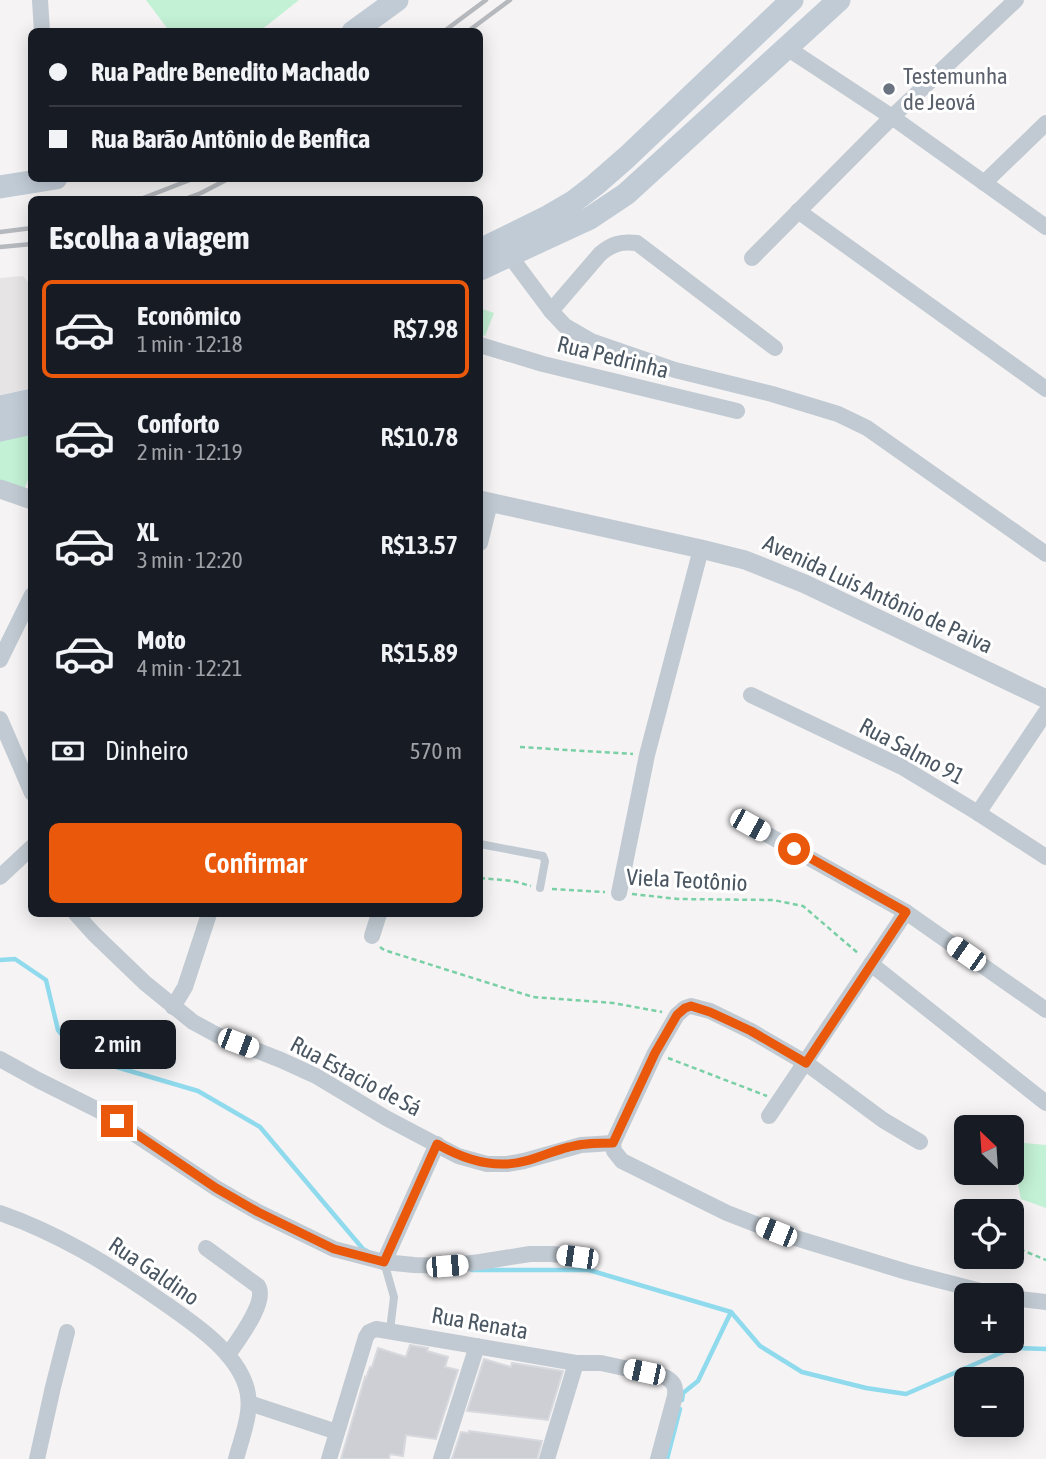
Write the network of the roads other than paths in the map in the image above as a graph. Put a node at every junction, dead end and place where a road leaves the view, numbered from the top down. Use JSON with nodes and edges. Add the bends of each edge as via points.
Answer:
{"nodes":[{"id":1,"x":40,"y":0,"type":"edge"},
{"id":2,"x":397,"y":0,"type":"edge"},
{"id":3,"x":792,"y":0,"type":"edge"},
{"id":4,"x":839,"y":0,"type":"edge"},
{"id":5,"x":1016,"y":0,"type":"edge"},
{"id":6,"x":42,"y":28,"type":"edge"},
{"id":7,"x":358,"y":28,"type":"edge"},
{"id":8,"x":787,"y":48,"type":"junction"},
{"id":9,"x":892,"y":117,"type":"junction"},
{"id":10,"x":1046,"y":123,"type":"edge"},
{"id":11,"x":34,"y":182,"type":"edge"},
{"id":12,"x":985,"y":183,"type":"junction"},
{"id":13,"x":0,"y":187,"type":"edge"},
{"id":14,"x":589,"y":191,"type":"junction"},
{"id":15,"x":604,"y":209,"type":"junction"},
{"id":16,"x":798,"y":211,"type":"junction"},
{"id":17,"x":1046,"y":227,"type":"edge"},
{"id":18,"x":510,"y":256,"type":"junction"},
{"id":19,"x":752,"y":258,"type":"dead end"},
{"id":20,"x":483,"y":259,"type":"edge"},
{"id":21,"x":483,"y":260,"type":"edge"},
{"id":22,"x":551,"y":311,"type":"junction"},
{"id":23,"x":483,"y":346,"type":"edge"},
{"id":24,"x":775,"y":348,"type":"dead end"},
{"id":25,"x":1046,"y":389,"type":"edge"},
{"id":26,"x":28,"y":401,"type":"edge"},
{"id":27,"x":0,"y":407,"type":"edge"},
{"id":28,"x":737,"y":411,"type":"dead end"},
{"id":29,"x":28,"y":424,"type":"edge"},
{"id":30,"x":0,"y":430,"type":"edge"},
{"id":31,"x":0,"y":489,"type":"edge"},
{"id":32,"x":28,"y":499,"type":"edge"},
{"id":33,"x":485,"y":502,"type":"edge"},
{"id":34,"x":701,"y":549,"type":"junction"},
{"id":35,"x":1046,"y":554,"type":"edge"},
{"id":36,"x":28,"y":603,"type":"edge"},
{"id":37,"x":0,"y":660,"type":"edge"},
{"id":38,"x":751,"y":695,"type":"dead end"},
{"id":39,"x":1046,"y":699,"type":"edge"},
{"id":40,"x":1046,"y":712,"type":"edge"},
{"id":41,"x":0,"y":719,"type":"edge"},
{"id":42,"x":28,"y":784,"type":"edge"},
{"id":43,"x":978,"y":813,"type":"junction"},
{"id":44,"x":750,"y":825,"type":"dead end"},
{"id":45,"x":483,"y":845,"type":"edge"},
{"id":46,"x":28,"y":851,"type":"edge"},
{"id":47,"x":1046,"y":857,"type":"edge"},
{"id":48,"x":0,"y":877,"type":"edge"},
{"id":49,"x":540,"y":888,"type":"road end"},
{"id":50,"x":619,"y":893,"type":"road end"},
{"id":51,"x":906,"y":912,"type":"junction"},
{"id":52,"x":79,"y":917,"type":"edge"},
{"id":53,"x":208,"y":917,"type":"edge"},
{"id":54,"x":378,"y":917,"type":"edge"},
{"id":55,"x":372,"y":936,"type":"road end"},
{"id":56,"x":871,"y":964,"type":"junction"},
{"id":57,"x":173,"y":1007,"type":"junction"},
{"id":58,"x":1046,"y":1010,"type":"edge"},
{"id":59,"x":0,"y":1059,"type":"edge"},
{"id":60,"x":806,"y":1063,"type":"junction"},
{"id":61,"x":1046,"y":1103,"type":"edge"},
{"id":62,"x":769,"y":1116,"type":"dead end"},
{"id":63,"x":920,"y":1142,"type":"dead end"},
{"id":64,"x":613,"y":1143,"type":"junction"},
{"id":65,"x":437,"y":1144,"type":"junction"},
{"id":66,"x":0,"y":1213,"type":"edge"},
{"id":67,"x":206,"y":1248,"type":"dead end"},
{"id":68,"x":577,"y":1257,"type":"dead end"},
{"id":69,"x":384,"y":1262,"type":"junction"},
{"id":70,"x":954,"y":1284,"type":"edge"},
{"id":71,"x":1024,"y":1299,"type":"edge"},
{"id":72,"x":1046,"y":1302,"type":"edge"},
{"id":73,"x":383,"y":1330,"type":"junction"},
{"id":74,"x":67,"y":1332,"type":"dead end"},
{"id":75,"x":477,"y":1346,"type":"junction"},
{"id":76,"x":228,"y":1355,"type":"junction"},
{"id":77,"x":576,"y":1363,"type":"junction"},
{"id":78,"x":249,"y":1403,"type":"junction"},
{"id":79,"x":337,"y":1432,"type":"junction"},
{"id":80,"x":37,"y":1459,"type":"edge"},
{"id":81,"x":236,"y":1459,"type":"edge"},
{"id":82,"x":329,"y":1459,"type":"edge"},
{"id":83,"x":441,"y":1459,"type":"edge"},
{"id":84,"x":547,"y":1459,"type":"edge"},
{"id":85,"x":658,"y":1459,"type":"edge"}],
"edges":[{"from":1,"to":6,"type":"street"},
{"from":2,"to":7,"type":"main road"},
{"from":3,"to":14,"type":"main road"},
{"from":4,"to":8,"type":"main road"},
{"from":5,"to":9,"type":"street"},
{"from":8,"to":9,"type":"street"},
{"from":8,"to":15,"type":"main road"},
{"from":9,"to":12,"type":"street"},
{"from":9,"to":16,"type":"street"},
{"from":10,"to":12,"type":"street"},
{"from":11,"to":13,"type":"main road"},
{"from":12,"to":17,"type":"street"},
{"from":14,"to":15,"type":"main road"},
{"from":14,"to":20,"type":"main road"},
{"from":15,"to":18,"type":"main road"},
{"from":16,"to":19,"type":"street"},
{"from":16,"to":25,"type":"street"},
{"from":18,"to":21,"type":"main road"},
{"from":18,"to":22,"type":"street"},
{"from":22,"to":24,"type":"street","via":[[600,254],[618,243],[637,243]]},
{"from":22,"to":35,"type":"street","via":[[565,326],[591,341],[675,370],[838,414],[867,428]]},
{"from":23,"to":28,"type":"street","name":"Rua Pedrinha"},
{"from":26,"to":27,"type":"main road"},
{"from":29,"to":30,"type":"main road"},
{"from":31,"to":32,"type":"street"},
{"from":33,"to":34,"type":"street","name":"Avenida Luis Antônio de Paiva"},
{"from":34,"to":39,"type":"street","name":"Avenida Luis Antônio de Paiva","via":[[805,584]]},
{"from":34,"to":50,"type":"street","via":[[647,755]]},
{"from":36,"to":37,"type":"street"},
{"from":38,"to":43,"type":"street","name":"Rua Salmo 91","via":[[902,767]]},
{"from":40,"to":43,"type":"street"},
{"from":41,"to":42,"type":"street"},
{"from":43,"to":47,"type":"street","name":"Rua Salmo 91"},
{"from":44,"to":51,"type":"street"},
{"from":45,"to":49,"type":"lane","via":[[543,856]]},
{"from":46,"to":48,"type":"street"},
{"from":51,"to":56,"type":"street"},
{"from":51,"to":58,"type":"street"},
{"from":52,"to":57,"type":"street","name":"Rua Estacio de Sá"},
{"from":53,"to":57,"type":"street","via":[[185,987]]},
{"from":54,"to":55,"type":"street"},
{"from":56,"to":60,"type":"street"},
{"from":56,"to":61,"type":"street"},
{"from":57,"to":65,"type":"street","name":"Rua Estacio de Sá","via":[[217,1035],[316,1076]]},
{"from":59,"to":69,"type":"street","via":[[100,1111],[258,1212],[334,1249]]},
{"from":60,"to":62,"type":"street"},
{"from":60,"to":63,"type":"street"},
{"from":60,"to":64,"type":"street","via":[[710,1012],[685,1008],[655,1053]]},
{"from":64,"to":65,"type":"street","name":"Rua Estacio de Sá","via":[[581,1144],[507,1164],[458,1156]]},
{"from":64,"to":70,"type":"street","via":[[622,1161],[727,1213]]},
{"from":65,"to":69,"type":"street"},
{"from":66,"to":76,"type":"street","name":"Rua Galdino","via":[[97,1258],[178,1312]]},
{"from":67,"to":76,"type":"street","via":[[261,1291],[253,1317]]},
{"from":68,"to":69,"type":"street","via":[[530,1254],[447,1266]]},
{"from":69,"to":73,"type":"lane","via":[[394,1297]]},
{"from":71,"to":72,"type":"street"},
{"from":73,"to":75,"type":"street","name":"Rua Renata"},
{"from":73,"to":79,"type":"street","via":[[366,1337]]},
{"from":74,"to":80,"type":"street"},
{"from":75,"to":77,"type":"street","name":"Rua Renata"},
{"from":75,"to":83,"type":"street"},
{"from":76,"to":78,"type":"street","name":"Rua Galdino","via":[[242,1375]]},
{"from":77,"to":84,"type":"street"},
{"from":77,"to":85,"type":"street","name":"Rua Renata","via":[[601,1363],[673,1382],[675,1396]]},
{"from":78,"to":79,"type":"street"},
{"from":78,"to":81,"type":"street"},
{"from":79,"to":82,"type":"street"}]}
